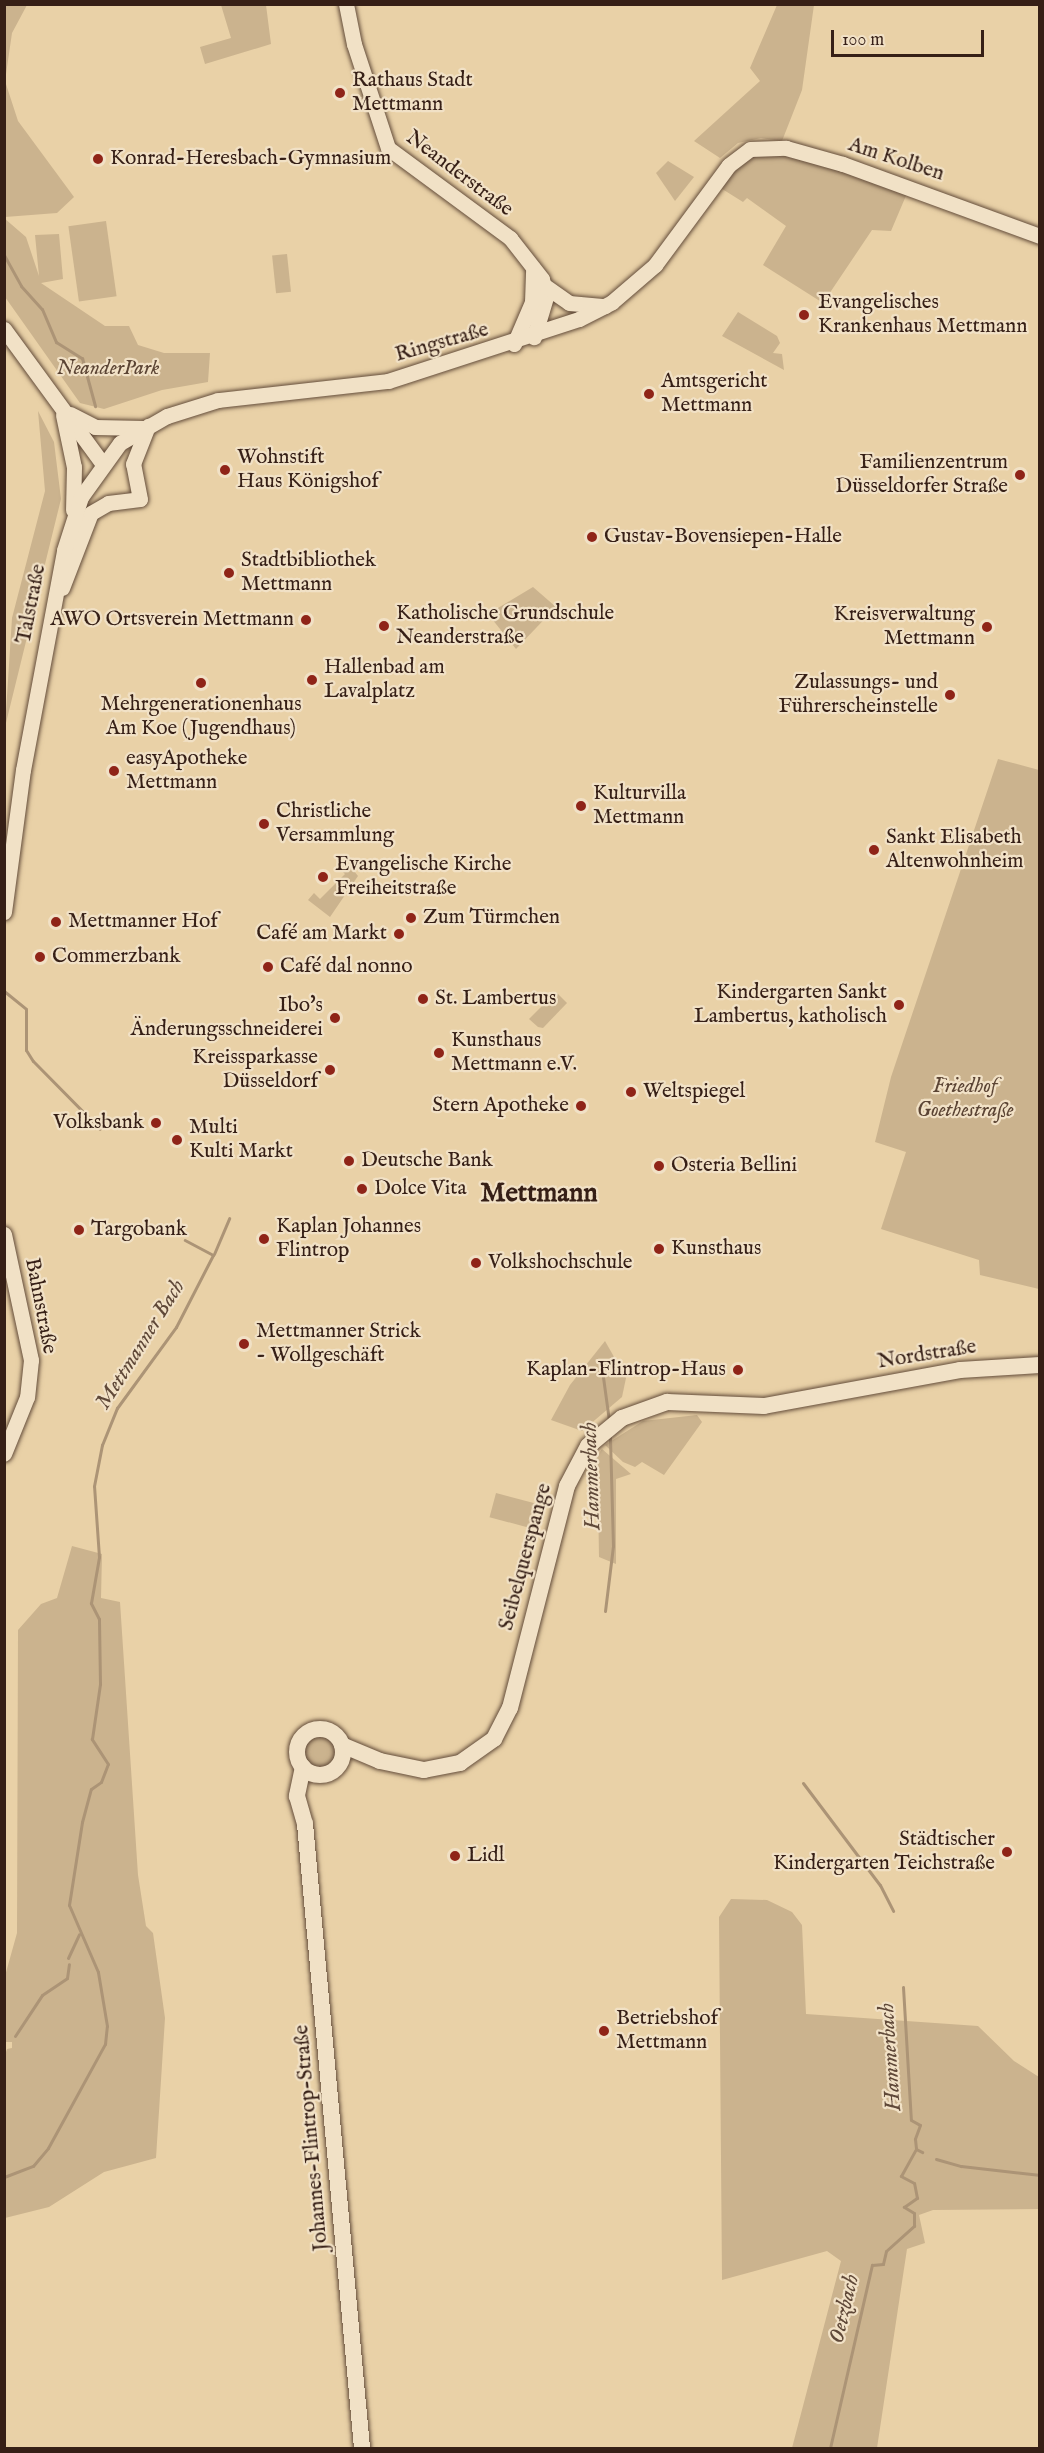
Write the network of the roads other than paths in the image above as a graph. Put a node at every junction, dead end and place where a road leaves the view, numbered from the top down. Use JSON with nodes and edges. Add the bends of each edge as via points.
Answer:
{"nodes":[{"id":1,"x":346,"y":4,"type":"edge"},
{"id":2,"x":736,"y":158,"type":"joint"},
{"id":3,"x":1040,"y":236,"type":"edge"},
{"id":4,"x":532,"y":265,"type":"junction"},
{"id":5,"x":544,"y":286,"type":"junction"},
{"id":6,"x":605,"y":306,"type":"junction"},
{"id":7,"x":4,"y":329,"type":"edge"},
{"id":8,"x":534,"y":337,"type":"junction"},
{"id":9,"x":514,"y":344,"type":"junction"},
{"id":10,"x":62,"y":409,"type":"junction"},
{"id":11,"x":146,"y":427,"type":"junction"},
{"id":12,"x":102,"y":463,"type":"junction"},
{"id":13,"x":72,"y":519,"type":"junction"},
{"id":14,"x":52,"y":607,"type":"junction"},
{"id":15,"x":4,"y":912,"type":"edge"},
{"id":16,"x":4,"y":1234,"type":"edge"},
{"id":17,"x":1040,"y":1365,"type":"edge"},
{"id":18,"x":648,"y":1406,"type":"joint"},
{"id":19,"x":4,"y":1454,"type":"edge"},
{"id":20,"x":342,"y":1753,"type":"junction"},
{"id":21,"x":310,"y":1771,"type":"junction"},
{"id":22,"x":362,"y":2448,"type":"edge"}],
"edges":[{"from":1,"to":4,"type":"street","name":"Neanderstraße","via":[[354,44],[388,148],[510,238]]},
{"from":2,"to":3,"type":"street","name":"Am Kolben","via":[[762,147],[796,150],[939,196]]},
{"from":2,"to":6,"type":"street","name":"Ringstraße","via":[[668,251]]},
{"from":4,"to":5,"type":"street","name":"Neanderstraße"},
{"from":4,"to":9,"type":"street","via":[[532,303]]},
{"from":5,"to":6,"type":"street","via":[[569,303]]},
{"from":5,"to":8,"type":"street","via":[[545,305]]},
{"from":6,"to":8,"type":"street","name":"Ringstraße"},
{"from":7,"to":10,"type":"street","name":"Talstraße"},
{"from":8,"to":9,"type":"street","name":"Ringstraße"},
{"from":9,"to":11,"type":"street","name":"Ringstraße","via":[[379,382],[218,400]]},
{"from":10,"to":11,"type":"street","name":"Talstraße","via":[[95,427]]},
{"from":10,"to":12,"type":"street","name":"Talstraße"},
{"from":10,"to":13,"type":"street","name":"Talstraße","via":[[74,466]]},
{"from":11,"to":12,"type":"street","name":"Ringstraße","via":[[120,443]]},
{"from":11,"to":14,"type":"street","via":[[133,464],[140,499],[108,503],[91,513]]},
{"from":12,"to":13,"type":"street","name":"Talstraße"},
{"from":13,"to":14,"type":"street","name":"Talstraße"},
{"from":14,"to":15,"type":"street","name":"Talstraße","via":[[19,794]]},
{"from":16,"to":19,"type":"street","name":"Bahnstraße","via":[[31,1360],[27,1397]]},
{"from":17,"to":18,"type":"main road","name":"Nordstraße","via":[[960,1370],[764,1406],[680,1401]]},
{"from":18,"to":20,"type":"main road","name":"Seibelquerspange","via":[[622,1418],[590,1444],[571,1476],[502,1726],[486,1748],[460,1763],[434,1769]]},
{"from":20,"to":21,"type":"main road","via":[[329,1773]]},
{"from":20,"to":21,"type":"main road","name":"Johannes-Flintrop-Straße","via":[[331,1732],[310,1731],[297,1749]]},
{"from":21,"to":22,"type":"main road","name":"Johannes-Flintrop-Straße","via":[[297,1797],[305,1824]]}]}
